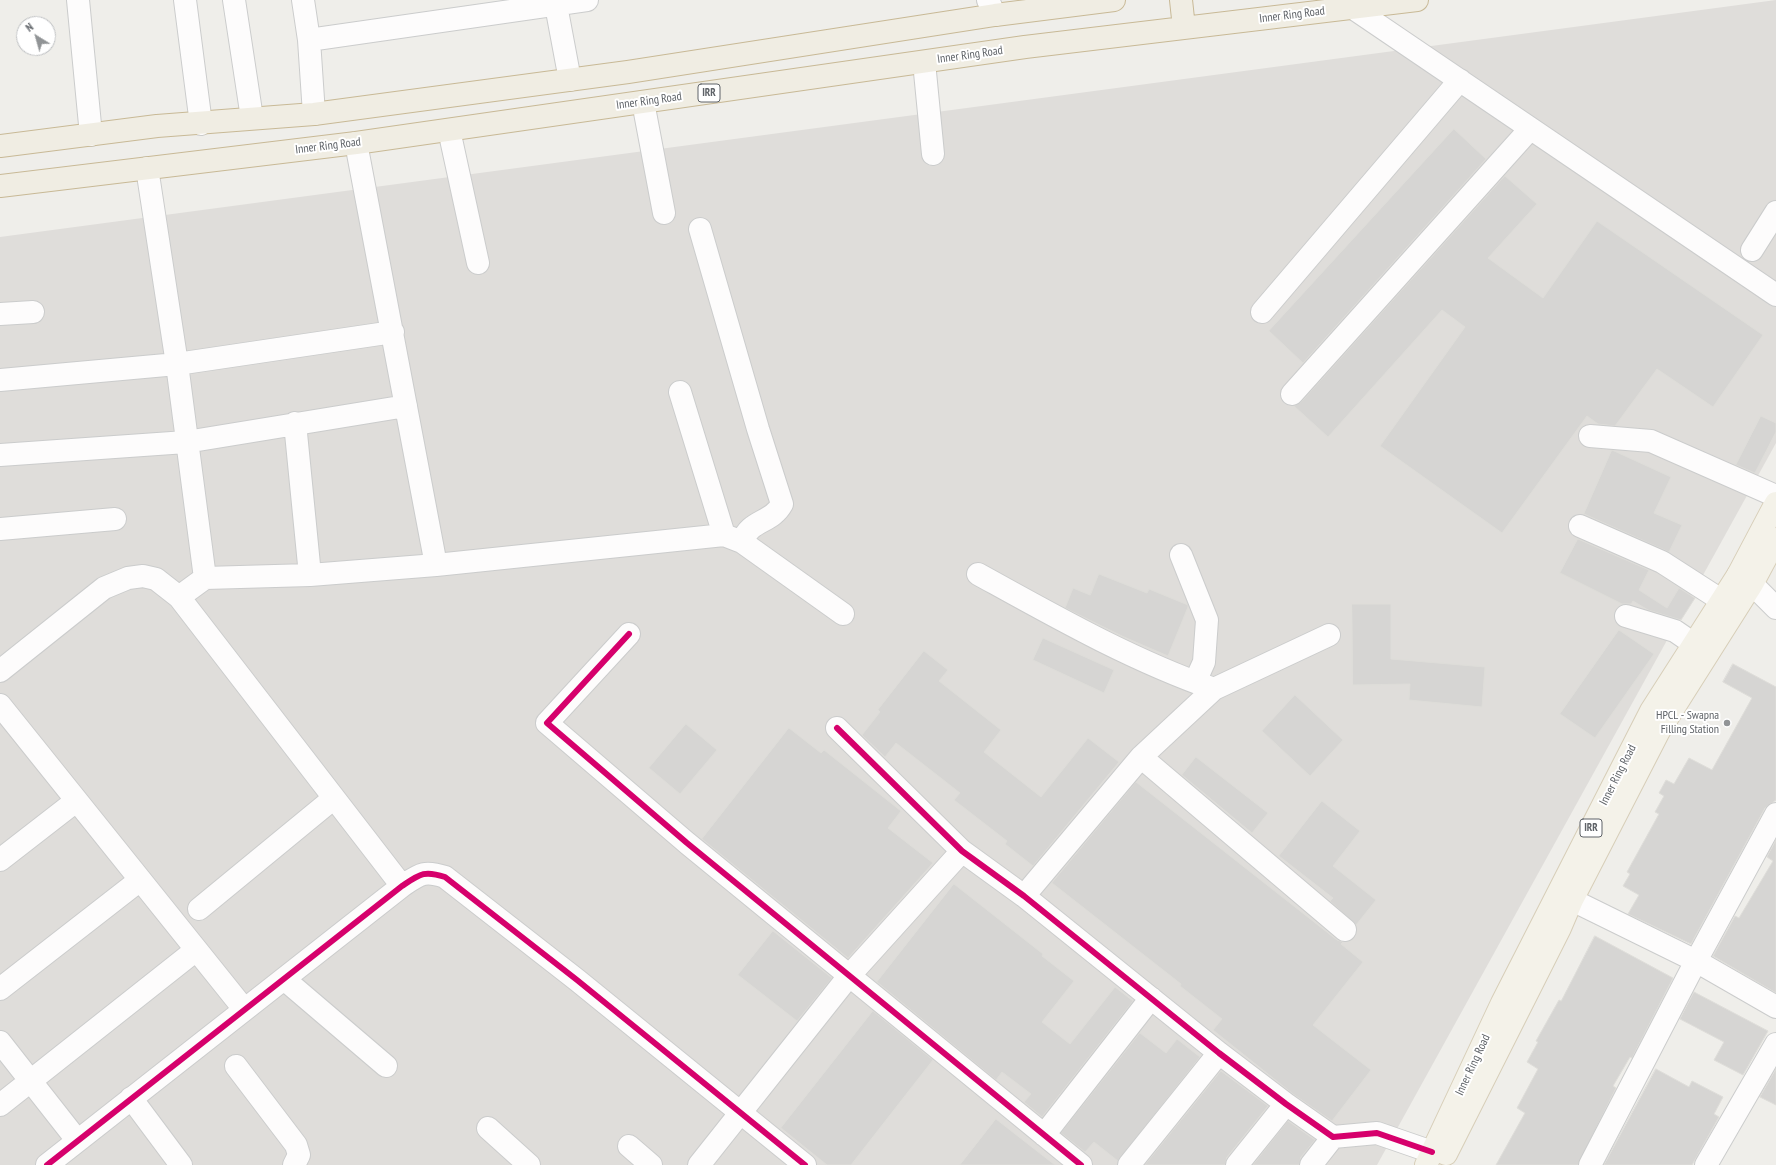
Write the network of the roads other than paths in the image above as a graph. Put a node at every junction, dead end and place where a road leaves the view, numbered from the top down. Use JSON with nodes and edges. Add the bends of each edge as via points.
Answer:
{"nodes":[{"id":1,"x":78,"y":0,"type":"edge"},
{"id":2,"x":185,"y":0,"type":"edge"},
{"id":3,"x":234,"y":0,"type":"edge"},
{"id":4,"x":303,"y":0,"type":"edge"},
{"id":5,"x":587,"y":0,"type":"edge"},
{"id":6,"x":1114,"y":0,"type":"edge"},
{"id":7,"x":1180,"y":0,"type":"edge"},
{"id":8,"x":1417,"y":0,"type":"edge"},
{"id":9,"x":556,"y":2,"type":"edge"},
{"id":10,"x":991,"y":7,"type":"edge"},
{"id":11,"x":1353,"y":8,"type":"junction"},
{"id":12,"x":1184,"y":28,"type":"junction"},
{"id":13,"x":309,"y":40,"type":"junction"},
{"id":14,"x":924,"y":62,"type":"junction"},
{"id":15,"x":570,"y":80,"type":"junction"},
{"id":16,"x":1460,"y":80,"type":"junction"},
{"id":17,"x":643,"y":102,"type":"junction"},
{"id":18,"x":314,"y":114,"type":"junction"},
{"id":19,"x":252,"y":118,"type":"junction"},
{"id":20,"x":202,"y":124,"type":"junction"},
{"id":21,"x":1530,"y":129,"type":"junction"},
{"id":22,"x":449,"y":130,"type":"junction"},
{"id":23,"x":91,"y":136,"type":"junction"},
{"id":24,"x":356,"y":143,"type":"junction"},
{"id":25,"x":0,"y":146,"type":"edge"},
{"id":26,"x":933,"y":154,"type":"dead end"},
{"id":27,"x":147,"y":168,"type":"junction"},
{"id":28,"x":0,"y":186,"type":"edge"},
{"id":29,"x":1776,"y":212,"type":"edge"},
{"id":30,"x":664,"y":213,"type":"dead end"},
{"id":31,"x":700,"y":229,"type":"dead end"},
{"id":32,"x":1752,"y":250,"type":"dead end"},
{"id":33,"x":478,"y":263,"type":"dead end"},
{"id":34,"x":1776,"y":295,"type":"edge"},
{"id":35,"x":33,"y":312,"type":"dead end"},
{"id":36,"x":1262,"y":312,"type":"dead end"},
{"id":37,"x":0,"y":314,"type":"edge"},
{"id":38,"x":393,"y":332,"type":"junction"},
{"id":39,"x":177,"y":364,"type":"junction"},
{"id":40,"x":0,"y":380,"type":"edge"},
{"id":41,"x":680,"y":392,"type":"dead end"},
{"id":42,"x":1292,"y":394,"type":"dead end"},
{"id":43,"x":406,"y":406,"type":"junction"},
{"id":44,"x":295,"y":423,"type":"junction"},
{"id":45,"x":1590,"y":436,"type":"dead end"},
{"id":46,"x":186,"y":442,"type":"junction"},
{"id":47,"x":0,"y":456,"type":"edge"},
{"id":48,"x":1776,"y":496,"type":"edge"},
{"id":49,"x":1776,"y":502,"type":"edge"},
{"id":50,"x":115,"y":519,"type":"dead end"},
{"id":51,"x":1580,"y":526,"type":"dead end"},
{"id":52,"x":0,"y":529,"type":"edge"},
{"id":53,"x":733,"y":539,"type":"junction"},
{"id":54,"x":1776,"y":539,"type":"edge"},
{"id":55,"x":1181,"y":555,"type":"dead end"},
{"id":56,"x":436,"y":566,"type":"junction"},
{"id":57,"x":978,"y":574,"type":"dead end"},
{"id":58,"x":310,"y":575,"type":"junction"},
{"id":59,"x":205,"y":578,"type":"junction"},
{"id":60,"x":1745,"y":580,"type":"junction"},
{"id":61,"x":179,"y":597,"type":"junction"},
{"id":62,"x":1721,"y":600,"type":"junction"},
{"id":63,"x":1776,"y":608,"type":"edge"},
{"id":64,"x":843,"y":614,"type":"dead end"},
{"id":65,"x":1626,"y":616,"type":"dead end"},
{"id":66,"x":629,"y":634,"type":"dead end"},
{"id":67,"x":1329,"y":635,"type":"dead end"},
{"id":68,"x":1694,"y":644,"type":"junction"},
{"id":69,"x":0,"y":671,"type":"edge"},
{"id":70,"x":1204,"y":686,"type":"junction"},
{"id":71,"x":0,"y":705,"type":"edge"},
{"id":72,"x":837,"y":728,"type":"dead end"},
{"id":73,"x":1141,"y":756,"type":"junction"},
{"id":74,"x":334,"y":798,"type":"junction"},
{"id":75,"x":76,"y":800,"type":"junction"},
{"id":76,"x":1776,"y":814,"type":"edge"},
{"id":77,"x":962,"y":851,"type":"junction"},
{"id":78,"x":0,"y":860,"type":"edge"},
{"id":79,"x":140,"y":880,"type":"junction"},
{"id":80,"x":402,"y":886,"type":"junction"},
{"id":81,"x":1024,"y":896,"type":"junction"},
{"id":82,"x":1572,"y":900,"type":"junction"},
{"id":83,"x":199,"y":909,"type":"dead end"},
{"id":84,"x":1345,"y":930,"type":"dead end"},
{"id":85,"x":196,"y":950,"type":"junction"},
{"id":86,"x":1696,"y":961,"type":"junction"},
{"id":87,"x":849,"y":976,"type":"junction"},
{"id":88,"x":284,"y":979,"type":"junction"},
{"id":89,"x":0,"y":989,"type":"edge"},
{"id":90,"x":1151,"y":998,"type":"junction"},
{"id":91,"x":1776,"y":1007,"type":"edge"},
{"id":92,"x":244,"y":1009,"type":"junction"},
{"id":93,"x":0,"y":1042,"type":"edge"},
{"id":94,"x":1776,"y":1044,"type":"edge"},
{"id":95,"x":1219,"y":1053,"type":"junction"},
{"id":96,"x":236,"y":1066,"type":"dead end"},
{"id":97,"x":386,"y":1066,"type":"dead end"},
{"id":98,"x":31,"y":1080,"type":"junction"},
{"id":99,"x":132,"y":1098,"type":"junction"},
{"id":100,"x":1286,"y":1104,"type":"junction"},
{"id":101,"x":0,"y":1105,"type":"edge"},
{"id":102,"x":741,"y":1113,"type":"junction"},
{"id":103,"x":488,"y":1128,"type":"dead end"},
{"id":104,"x":1044,"y":1134,"type":"junction"},
{"id":105,"x":1333,"y":1137,"type":"junction"},
{"id":106,"x":77,"y":1140,"type":"junction"},
{"id":107,"x":629,"y":1146,"type":"dead end"},
{"id":108,"x":1431,"y":1162,"type":"edge"},
{"id":109,"x":47,"y":1165,"type":"edge"},
{"id":110,"x":181,"y":1165,"type":"edge"},
{"id":111,"x":294,"y":1165,"type":"edge"},
{"id":112,"x":529,"y":1165,"type":"edge"},
{"id":113,"x":651,"y":1165,"type":"edge"},
{"id":114,"x":699,"y":1165,"type":"edge"},
{"id":115,"x":805,"y":1165,"type":"edge"},
{"id":116,"x":1081,"y":1165,"type":"edge"},
{"id":117,"x":1129,"y":1165,"type":"edge"},
{"id":118,"x":1237,"y":1165,"type":"edge"},
{"id":119,"x":1310,"y":1165,"type":"edge"},
{"id":120,"x":1590,"y":1165,"type":"edge"},
{"id":121,"x":1706,"y":1165,"type":"edge"}],
"edges":[{"from":1,"to":23,"type":"street"},
{"from":2,"to":20,"type":"street"},
{"from":3,"to":19,"type":"street"},
{"from":4,"to":13,"type":"street"},
{"from":5,"to":9,"type":"street"},
{"from":6,"to":10,"type":"highway"},
{"from":7,"to":12,"type":"highway"},
{"from":8,"to":11,"type":"highway","name":"Inner Ring Road","number":"IRR"},
{"from":9,"to":13,"type":"street"},
{"from":9,"to":15,"type":"street"},
{"from":10,"to":15,"type":"highway"},
{"from":11,"to":12,"type":"highway","name":"Inner Ring Road","number":"IRR"},
{"from":11,"to":16,"type":"street"},
{"from":12,"to":14,"type":"highway","name":"Inner Ring Road","number":"IRR"},
{"from":13,"to":18,"type":"street"},
{"from":14,"to":17,"type":"highway","name":"Inner Ring Road","number":"IRR"},
{"from":14,"to":26,"type":"street"},
{"from":15,"to":18,"type":"highway"},
{"from":16,"to":21,"type":"street"},
{"from":16,"to":36,"type":"street"},
{"from":17,"to":22,"type":"highway","name":"Inner Ring Road","number":"IRR"},
{"from":17,"to":30,"type":"street"},
{"from":18,"to":19,"type":"highway"},
{"from":19,"to":20,"type":"highway"},
{"from":20,"to":23,"type":"highway","via":[[157,126]]},
{"from":21,"to":34,"type":"street"},
{"from":21,"to":42,"type":"street"},
{"from":22,"to":24,"type":"highway","name":"Inner Ring Road","number":"IRR"},
{"from":22,"to":33,"type":"street"},
{"from":23,"to":25,"type":"highway"},
{"from":24,"to":27,"type":"highway","name":"Inner Ring Road","number":"IRR"},
{"from":24,"to":38,"type":"street"},
{"from":27,"to":28,"type":"highway","name":"Inner Ring Road","number":"IRR"},
{"from":27,"to":39,"type":"street"},
{"from":29,"to":32,"type":"street"},
{"from":31,"to":53,"type":"street","via":[[782,504],[778,512]]},
{"from":35,"to":37,"type":"street"},
{"from":38,"to":39,"type":"street"},
{"from":38,"to":43,"type":"street"},
{"from":39,"to":40,"type":"street"},
{"from":39,"to":46,"type":"street"},
{"from":41,"to":53,"type":"street"},
{"from":43,"to":44,"type":"street"},
{"from":43,"to":56,"type":"street"},
{"from":44,"to":46,"type":"street"},
{"from":44,"to":58,"type":"street"},
{"from":45,"to":48,"type":"street","via":[[1651,441]]},
{"from":46,"to":47,"type":"street"},
{"from":46,"to":59,"type":"street"},
{"from":49,"to":60,"type":"main road","name":"Inner Ring Road","number":"IRR"},
{"from":50,"to":52,"type":"street"},
{"from":51,"to":62,"type":"street","via":[[1662,562]]},
{"from":53,"to":56,"type":"street"},
{"from":53,"to":64,"type":"street"},
{"from":54,"to":60,"type":"main road","name":"Inner Ring Road","number":"IRR"},
{"from":55,"to":70,"type":"street","via":[[1207,620]]},
{"from":56,"to":58,"type":"street"},
{"from":57,"to":70,"type":"street","via":[[1090,636]]},
{"from":58,"to":59,"type":"street"},
{"from":59,"to":61,"type":"street"},
{"from":60,"to":62,"type":"main road","name":"Inner Ring Road","number":"IRR"},
{"from":60,"to":63,"type":"street"},
{"from":60,"to":82,"type":"main road","name":"Inner Ring Road","number":"IRR","via":[[1659,731]]},
{"from":61,"to":69,"type":"street","via":[[156,580],[143,576],[122,580],[104,588]]},
{"from":61,"to":74,"type":"street"},
{"from":62,"to":68,"type":"main road","name":"Inner Ring Road","number":"IRR"},
{"from":65,"to":68,"type":"street","via":[[1675,631]]},
{"from":66,"to":87,"type":"street","via":[[547,723]]},
{"from":67,"to":70,"type":"street"},
{"from":68,"to":108,"type":"main road","name":"Inner Ring Road","number":"IRR","via":[[1651,711],[1502,1003]]},
{"from":70,"to":73,"type":"street"},
{"from":71,"to":75,"type":"street"},
{"from":72,"to":77,"type":"street"},
{"from":73,"to":81,"type":"street"},
{"from":73,"to":84,"type":"street"},
{"from":74,"to":80,"type":"street"},
{"from":74,"to":83,"type":"street"},
{"from":75,"to":78,"type":"street"},
{"from":75,"to":79,"type":"street"},
{"from":76,"to":86,"type":"street"},
{"from":77,"to":81,"type":"street"},
{"from":77,"to":87,"type":"street"},
{"from":79,"to":85,"type":"street"},
{"from":79,"to":89,"type":"street"},
{"from":80,"to":88,"type":"street"},
{"from":80,"to":102,"type":"street","via":[[420,874],[430,872],[445,877]]},
{"from":81,"to":90,"type":"street"},
{"from":82,"to":86,"type":"street"},
{"from":82,"to":108,"type":"main road","name":"Inner Ring Road","number":"IRR","via":[[1560,928]]},
{"from":85,"to":92,"type":"street"},
{"from":85,"to":98,"type":"street"},
{"from":86,"to":91,"type":"street"},
{"from":86,"to":120,"type":"street"},
{"from":87,"to":102,"type":"street"},
{"from":87,"to":104,"type":"street"},
{"from":88,"to":92,"type":"street"},
{"from":88,"to":97,"type":"street"},
{"from":90,"to":95,"type":"street"},
{"from":90,"to":104,"type":"street"},
{"from":92,"to":99,"type":"street"},
{"from":93,"to":98,"type":"street"},
{"from":94,"to":121,"type":"street"},
{"from":95,"to":100,"type":"street"},
{"from":95,"to":117,"type":"street"},
{"from":96,"to":111,"type":"street","via":[[296,1145],[299,1155]]},
{"from":98,"to":101,"type":"street"},
{"from":98,"to":106,"type":"street"},
{"from":99,"to":106,"type":"street"},
{"from":99,"to":110,"type":"street"},
{"from":100,"to":105,"type":"street"},
{"from":100,"to":118,"type":"street"},
{"from":102,"to":114,"type":"street"},
{"from":102,"to":115,"type":"street"},
{"from":103,"to":112,"type":"street"},
{"from":104,"to":116,"type":"street"},
{"from":105,"to":108,"type":"street","via":[[1377,1133]]},
{"from":105,"to":119,"type":"street"},
{"from":106,"to":109,"type":"street"},
{"from":107,"to":113,"type":"street"}]}
